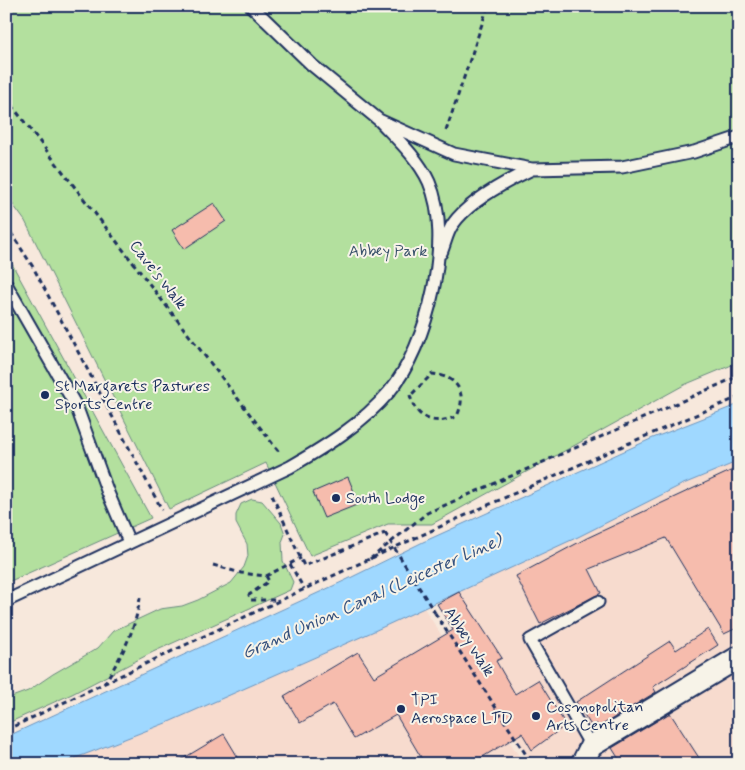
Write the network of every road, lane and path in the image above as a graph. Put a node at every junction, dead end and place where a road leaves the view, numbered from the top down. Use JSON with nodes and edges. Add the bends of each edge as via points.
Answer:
{"nodes":[{"id":1,"x":251,"y":6,"type":"edge"},
{"id":2,"x":488,"y":6,"type":"edge"},
{"id":3,"x":6,"y":98,"type":"edge"},
{"id":4,"x":379,"y":120,"type":"junction"},
{"id":5,"x":739,"y":136,"type":"edge"},
{"id":6,"x":440,"y":148,"type":"junction"},
{"id":7,"x":532,"y":169,"type":"junction"},
{"id":8,"x":7,"y":226,"type":"edge"},
{"id":9,"x":6,"y":234,"type":"edge"},
{"id":10,"x":440,"y":257,"type":"junction"},
{"id":11,"x":6,"y":284,"type":"edge"},
{"id":12,"x":739,"y":376,"type":"edge"},
{"id":13,"x":391,"y":390,"type":"junction"},
{"id":14,"x":410,"y":396,"type":"junction"},
{"id":15,"x":739,"y":397,"type":"edge"},
{"id":16,"x":290,"y":467,"type":"junction"},
{"id":17,"x":265,"y":478,"type":"junction"},
{"id":18,"x":169,"y":523,"type":"junction"},
{"id":19,"x":129,"y":542,"type":"junction"},
{"id":20,"x":301,"y":558,"type":"junction"},
{"id":21,"x":366,"y":562,"type":"junction"},
{"id":22,"x":290,"y":564,"type":"junction"},
{"id":23,"x":213,"y":565,"type":"dead end"},
{"id":24,"x":266,"y":576,"type":"junction"},
{"id":25,"x":304,"y":589,"type":"junction"},
{"id":26,"x":140,"y":598,"type":"dead end"},
{"id":27,"x":280,"y":600,"type":"junction"},
{"id":28,"x":6,"y":601,"type":"edge"},
{"id":29,"x":598,"y":602,"type":"dead end"},
{"id":30,"x":739,"y":657,"type":"edge"},
{"id":31,"x":103,"y":684,"type":"junction"},
{"id":32,"x":6,"y":730,"type":"edge"},
{"id":33,"x":587,"y":755,"type":"edge"},
{"id":34,"x":532,"y":764,"type":"edge"}],
"edges":[{"from":1,"to":4,"type":"lane","via":[[312,65]]},
{"from":2,"to":6,"type":"path"},
{"from":3,"to":16,"type":"path","name":"Cave's Walk"},
{"from":4,"to":6,"type":"lane"},
{"from":4,"to":10,"type":"lane","via":[[412,154],[429,182],[437,211]]},
{"from":5,"to":7,"type":"lane","via":[[694,152],[622,167]]},
{"from":6,"to":7,"type":"lane","via":[[454,154]]},
{"from":7,"to":10,"type":"lane","via":[[499,185],[453,224]]},
{"from":8,"to":9,"type":"path"},
{"from":8,"to":18,"type":"path","via":[[33,267]]},
{"from":10,"to":13,"type":"lane","via":[[420,333]]},
{"from":11,"to":19,"type":"lane","via":[[77,408]]},
{"from":12,"to":21,"type":"path","via":[[427,513]]},
{"from":13,"to":14,"type":"path"},
{"from":13,"to":16,"type":"lane","via":[[372,411],[328,446]]},
{"from":14,"to":14,"type":"path","via":[[432,374],[442,374],[452,378],[460,391],[462,406],[457,416],[431,421],[420,415]]},
{"from":15,"to":21,"type":"path"},
{"from":16,"to":17,"type":"lane"},
{"from":17,"to":18,"type":"lane"},
{"from":17,"to":20,"type":"path"},
{"from":18,"to":19,"type":"lane"},
{"from":19,"to":28,"type":"lane"},
{"from":20,"to":22,"type":"path"},
{"from":20,"to":34,"type":"path","name":"Abbey Walk","bridge":true,"via":[[304,566],[385,533]]},
{"from":21,"to":25,"type":"path"},
{"from":22,"to":24,"type":"path"},
{"from":22,"to":25,"type":"path"},
{"from":23,"to":24,"type":"path"},
{"from":24,"to":27,"type":"path","via":[[269,581],[249,596],[251,600]]},
{"from":25,"to":27,"type":"path"},
{"from":26,"to":31,"type":"path","via":[[136,624],[121,657]]},
{"from":27,"to":31,"type":"path"},
{"from":29,"to":33,"type":"lane","via":[[530,640]]},
{"from":30,"to":33,"type":"street"},
{"from":31,"to":32,"type":"path"}]}
